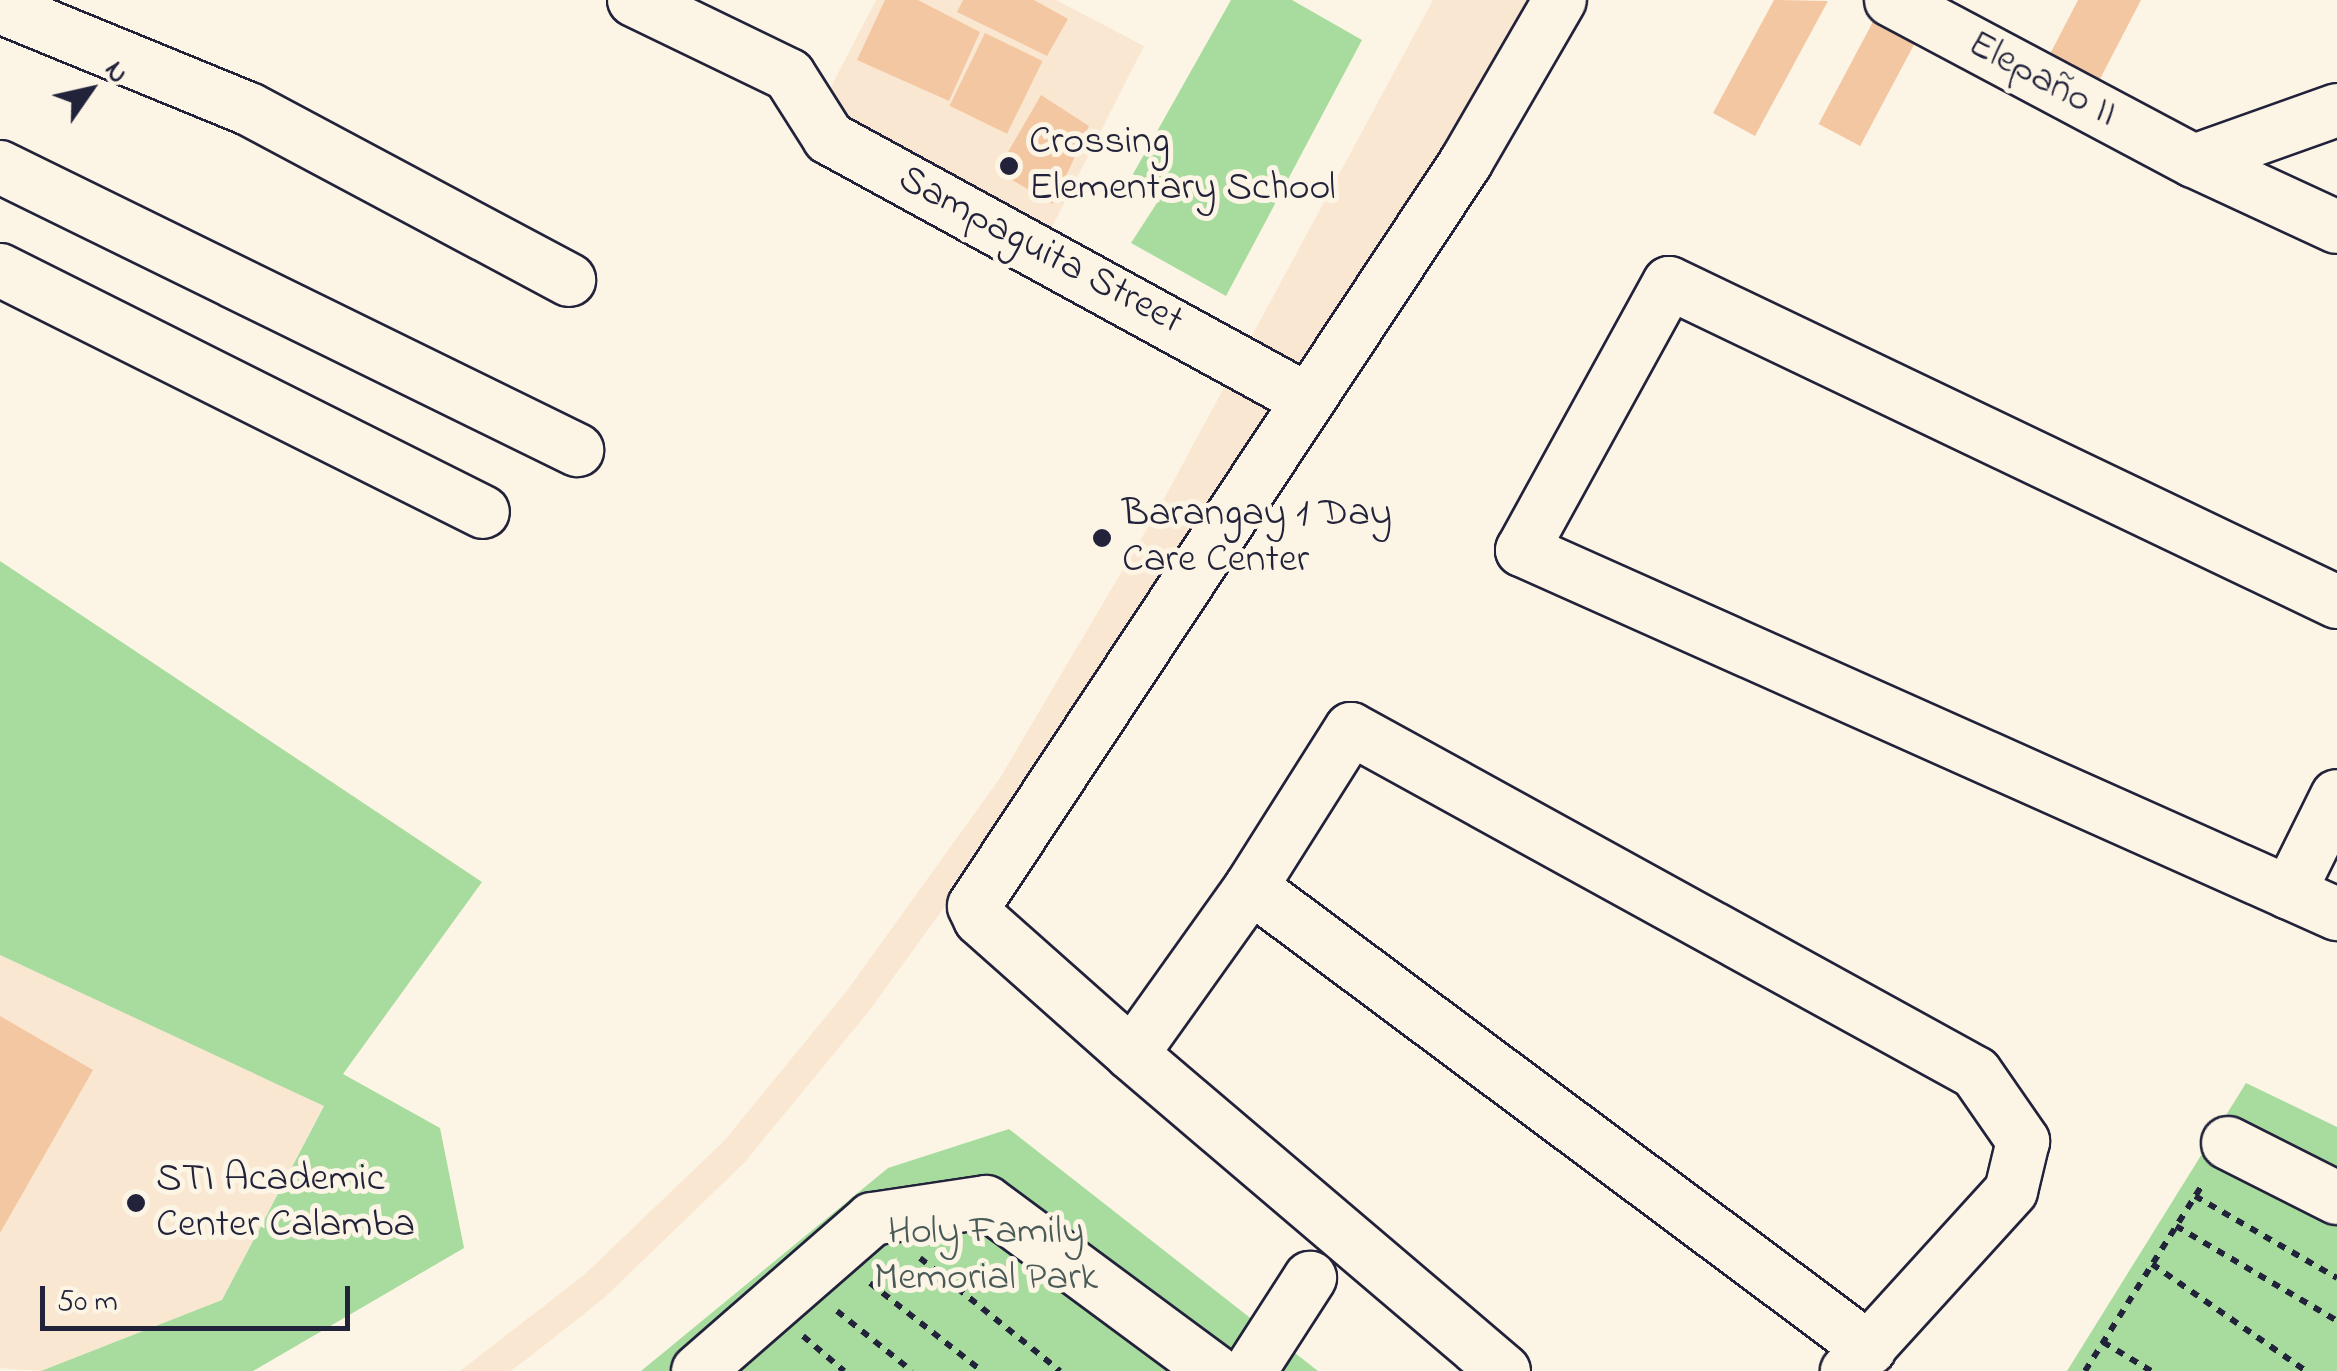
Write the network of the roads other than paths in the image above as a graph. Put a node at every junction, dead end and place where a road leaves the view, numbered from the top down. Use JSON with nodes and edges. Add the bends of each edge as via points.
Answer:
{"nodes":[{"id":1,"x":634,"y":0,"type":"edge"},
{"id":2,"x":1560,"y":0,"type":"edge"},
{"id":3,"x":1891,"y":0,"type":"edge"},
{"id":4,"x":0,"y":7,"type":"edge"},
{"id":5,"x":2337,"y":110,"type":"edge"},
{"id":6,"x":2194,"y":160,"type":"junction"},
{"id":7,"x":0,"y":168,"type":"edge"},
{"id":8,"x":2337,"y":227,"type":"edge"},
{"id":9,"x":0,"y":270,"type":"edge"},
{"id":10,"x":569,"y":280,"type":"dead end"},
{"id":11,"x":1306,"y":399,"type":"junction"},
{"id":12,"x":577,"y":450,"type":"dead end"},
{"id":13,"x":483,"y":512,"type":"dead end"},
{"id":14,"x":2337,"y":602,"type":"edge"},
{"id":15,"x":2337,"y":796,"type":"edge"},
{"id":16,"x":1251,"y":887,"type":"junction"},
{"id":17,"x":2289,"y":893,"type":"junction"},
{"id":18,"x":2337,"y":914,"type":"edge"},
{"id":19,"x":1132,"y":1054,"type":"junction"},
{"id":20,"x":2228,"y":1143,"type":"road end"},
{"id":21,"x":2337,"y":1198,"type":"edge"},
{"id":22,"x":1310,"y":1278,"type":"dead end"},
{"id":23,"x":1858,"y":1360,"type":"edge"},
{"id":24,"x":698,"y":1371,"type":"edge"},
{"id":25,"x":1214,"y":1371,"type":"edge"},
{"id":26,"x":1250,"y":1371,"type":"edge"},
{"id":27,"x":1504,"y":1371,"type":"edge"}],
"edges":[{"from":1,"to":11,"type":"street","name":"Sampaguita Street","via":[[788,75],[829,138]]},
{"from":2,"to":11,"type":"street","via":[[1466,162]]},
{"from":3,"to":6,"type":"street","name":"Elepaño II"},
{"from":4,"to":10,"type":"street","via":[[248,109]]},
{"from":5,"to":6,"type":"street"},
{"from":6,"to":8,"type":"street","name":"Elepaño II"},
{"from":7,"to":12,"type":"street"},
{"from":9,"to":13,"type":"street"},
{"from":11,"to":19,"type":"street","via":[[974,906],[980,919]]},
{"from":14,"to":17,"type":"street","via":[[1669,283],[1522,550]]},
{"from":15,"to":17,"type":"street"},
{"from":16,"to":19,"type":"street"},
{"from":16,"to":23,"type":"street"},
{"from":16,"to":23,"type":"street","via":[[1351,729],[1976,1073],[2023,1141],[2011,1191]]},
{"from":17,"to":18,"type":"street"},
{"from":19,"to":27,"type":"street"},
{"from":20,"to":21,"type":"street"},
{"from":22,"to":26,"type":"street"},
{"from":24,"to":25,"type":"street","via":[[872,1219],[986,1202]]}]}
